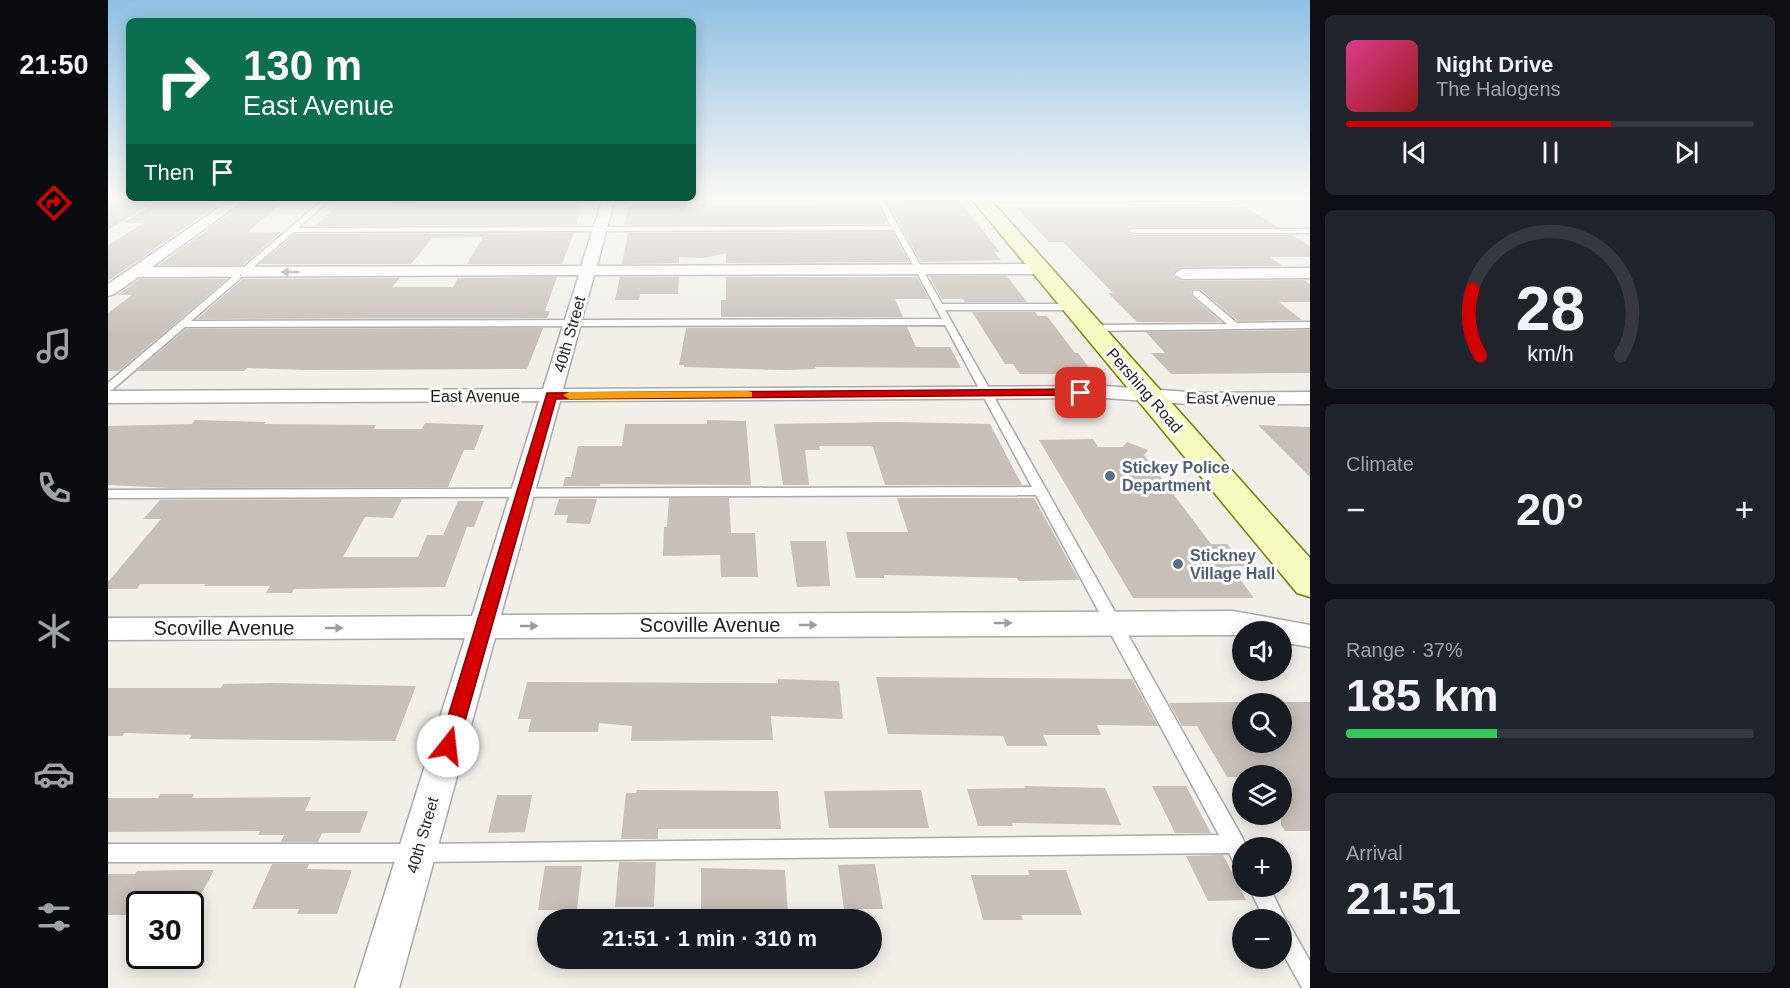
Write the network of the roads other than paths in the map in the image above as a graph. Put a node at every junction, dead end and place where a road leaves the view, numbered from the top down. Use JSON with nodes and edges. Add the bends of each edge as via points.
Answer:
{"nodes":[{"id":1,"x":176,"y":243,"type":"edge"},
{"id":2,"x":277,"y":243,"type":"edge"},
{"id":3,"x":596,"y":243,"type":"edge"},
{"id":4,"x":905,"y":243,"type":"edge"},
{"id":5,"x":1019,"y":243,"type":"edge"},
{"id":6,"x":1041,"y":269,"type":"junction"},
{"id":7,"x":920,"y":270,"type":"junction"},
{"id":8,"x":588,"y":271,"type":"junction"},
{"id":9,"x":135,"y":272,"type":"junction"},
{"id":10,"x":243,"y":272,"type":"junction"},
{"id":11,"x":1182,"y":273,"type":"dead end"},
{"id":12,"x":1310,"y":273,"type":"edge"},
{"id":13,"x":108,"y":291,"type":"edge"},
{"id":14,"x":1196,"y":294,"type":"dead end"},
{"id":15,"x":940,"y":307,"type":"junction"},
{"id":16,"x":1073,"y":307,"type":"junction"},
{"id":17,"x":948,"y":322,"type":"junction"},
{"id":18,"x":573,"y":323,"type":"junction"},
{"id":19,"x":183,"y":324,"type":"junction"},
{"id":20,"x":1310,"y":325,"type":"edge"},
{"id":21,"x":1235,"y":326,"type":"junction"},
{"id":22,"x":1091,"y":328,"type":"junction"},
{"id":23,"x":108,"y":388,"type":"edge"},
{"id":24,"x":987,"y":393,"type":"junction"},
{"id":25,"x":551,"y":395,"type":"junction"},
{"id":26,"x":1150,"y":395,"type":"junction"},
{"id":27,"x":108,"y":397,"type":"edge"},
{"id":28,"x":1310,"y":398,"type":"edge"},
{"id":29,"x":1041,"y":491,"type":"junction"},
{"id":30,"x":523,"y":492,"type":"junction"},
{"id":31,"x":108,"y":494,"type":"edge"},
{"id":32,"x":1310,"y":583,"type":"edge"},
{"id":33,"x":1113,"y":623,"type":"junction"},
{"id":34,"x":483,"y":627,"type":"junction"},
{"id":35,"x":108,"y":629,"type":"edge"},
{"id":36,"x":1310,"y":636,"type":"edge"},
{"id":37,"x":1232,"y":840,"type":"edge"},
{"id":38,"x":1232,"y":851,"type":"edge"},
{"id":39,"x":108,"y":853,"type":"edge"},
{"id":40,"x":417,"y":853,"type":"junction"},
{"id":41,"x":1292,"y":949,"type":"edge"},
{"id":42,"x":1310,"y":982,"type":"edge"},
{"id":43,"x":377,"y":988,"type":"edge"}],
"edges":[{"from":1,"to":9,"type":"street"},
{"from":2,"to":10,"type":"lane"},
{"from":3,"to":8,"type":"street","name":"40th Street"},
{"from":4,"to":7,"type":"lane"},
{"from":5,"to":6,"type":"main road","name":"Pershing Road"},
{"from":6,"to":7,"type":"street"},
{"from":6,"to":16,"type":"main road","name":"Pershing Road"},
{"from":7,"to":8,"type":"street"},
{"from":7,"to":15,"type":"lane"},
{"from":8,"to":10,"type":"street","one_way":true},
{"from":8,"to":18,"type":"street","name":"40th Street"},
{"from":9,"to":10,"type":"street"},
{"from":9,"to":13,"type":"street"},
{"from":10,"to":19,"type":"lane"},
{"from":11,"to":12,"type":"street"},
{"from":14,"to":21,"type":"lane"},
{"from":15,"to":16,"type":"lane"},
{"from":15,"to":17,"type":"lane"},
{"from":16,"to":22,"type":"main road","name":"Pershing Road"},
{"from":17,"to":18,"type":"lane"},
{"from":17,"to":24,"type":"lane"},
{"from":18,"to":19,"type":"lane"},
{"from":18,"to":25,"type":"street","name":"40th Street"},
{"from":19,"to":23,"type":"lane"},
{"from":20,"to":21,"type":"lane"},
{"from":21,"to":22,"type":"lane"},
{"from":22,"to":26,"type":"main road","name":"Pershing Road"},
{"from":24,"to":25,"type":"street","name":"East Avenue"},
{"from":24,"to":26,"type":"street","name":"East Avenue"},
{"from":24,"to":29,"type":"lane"},
{"from":25,"to":27,"type":"street","name":"East Avenue"},
{"from":25,"to":30,"type":"street","name":"40th Street"},
{"from":26,"to":28,"type":"street","name":"East Avenue","via":[[1202,399]]},
{"from":26,"to":32,"type":"main road","name":"Pershing Road"},
{"from":29,"to":30,"type":"lane"},
{"from":29,"to":33,"type":"lane"},
{"from":30,"to":31,"type":"lane"},
{"from":30,"to":34,"type":"street","name":"40th Street"},
{"from":34,"to":33,"type":"street","name":"Scoville Avenue","one_way":true},
{"from":33,"to":36,"type":"street","name":"Scoville Avenue","via":[[1233,622]]},
{"from":33,"to":37,"type":"lane"},
{"from":35,"to":34,"type":"street","name":"Scoville Avenue","one_way":true},
{"from":34,"to":40,"type":"street","name":"40th Street"},
{"from":38,"to":40,"type":"lane"},
{"from":39,"to":40,"type":"lane"},
{"from":40,"to":43,"type":"street","name":"40th Street"},
{"from":41,"to":42,"type":"lane"}]}
